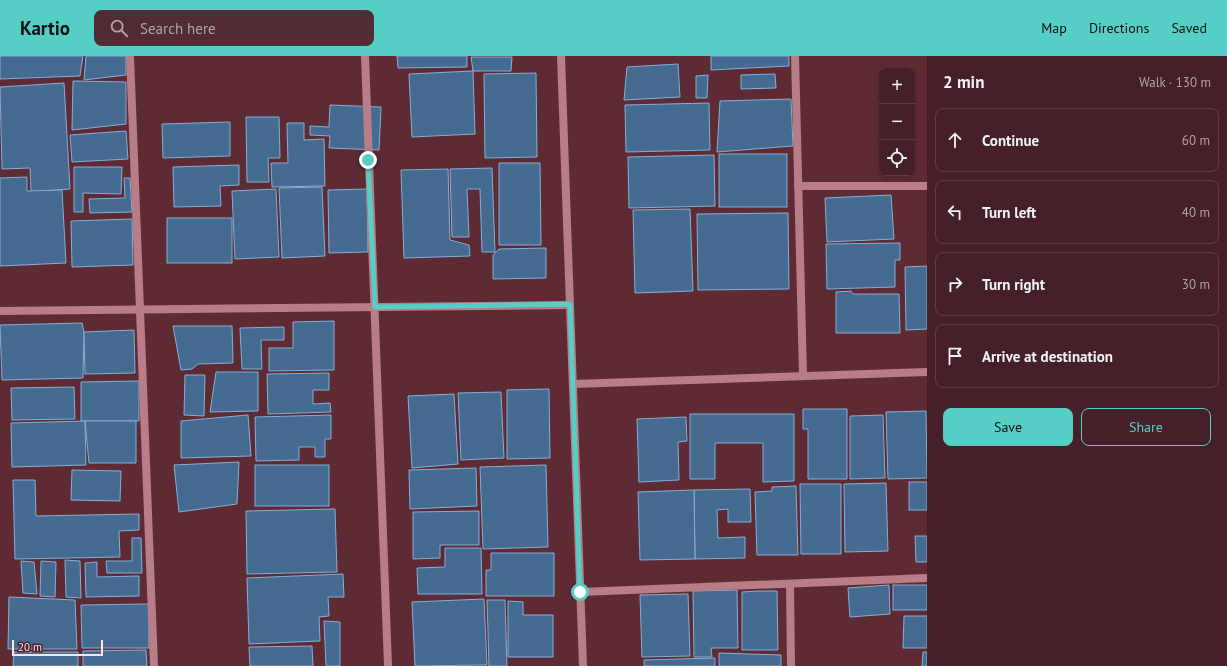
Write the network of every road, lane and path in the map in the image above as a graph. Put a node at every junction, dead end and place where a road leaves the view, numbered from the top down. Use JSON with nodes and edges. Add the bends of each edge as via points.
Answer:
{"nodes":[{"id":1,"x":130,"y":56,"type":"edge"},
{"id":2,"x":365,"y":56,"type":"edge"},
{"id":3,"x":561,"y":56,"type":"edge"},
{"id":4,"x":795,"y":56,"type":"edge"},
{"id":5,"x":798,"y":186,"type":"junction"},
{"id":6,"x":927,"y":186,"type":"edge"},
{"id":7,"x":570,"y":304,"type":"junction"},
{"id":8,"x":375,"y":307,"type":"junction"},
{"id":9,"x":139,"y":310,"type":"junction"},
{"id":10,"x":0,"y":311,"type":"edge"},
{"id":11,"x":927,"y":372,"type":"edge"},
{"id":12,"x":803,"y":375,"type":"junction"},
{"id":13,"x":573,"y":384,"type":"junction"},
{"id":14,"x":927,"y":578,"type":"edge"},
{"id":15,"x":790,"y":584,"type":"junction"},
{"id":16,"x":580,"y":592,"type":"junction"},
{"id":17,"x":154,"y":666,"type":"edge"},
{"id":18,"x":388,"y":666,"type":"edge"},
{"id":19,"x":583,"y":666,"type":"edge"},
{"id":20,"x":791,"y":666,"type":"edge"}],
"edges":[{"from":1,"to":9,"type":"street"},
{"from":2,"to":8,"type":"street"},
{"from":3,"to":7,"type":"street"},
{"from":4,"to":5,"type":"street"},
{"from":5,"to":6,"type":"street"},
{"from":5,"to":12,"type":"street"},
{"from":7,"to":8,"type":"street"},
{"from":7,"to":13,"type":"street"},
{"from":8,"to":9,"type":"street"},
{"from":8,"to":18,"type":"street"},
{"from":9,"to":10,"type":"street"},
{"from":9,"to":17,"type":"street"},
{"from":11,"to":12,"type":"street"},
{"from":12,"to":13,"type":"street"},
{"from":13,"to":16,"type":"street"},
{"from":14,"to":15,"type":"street"},
{"from":15,"to":16,"type":"street"},
{"from":15,"to":20,"type":"street"},
{"from":16,"to":19,"type":"street"}]}
